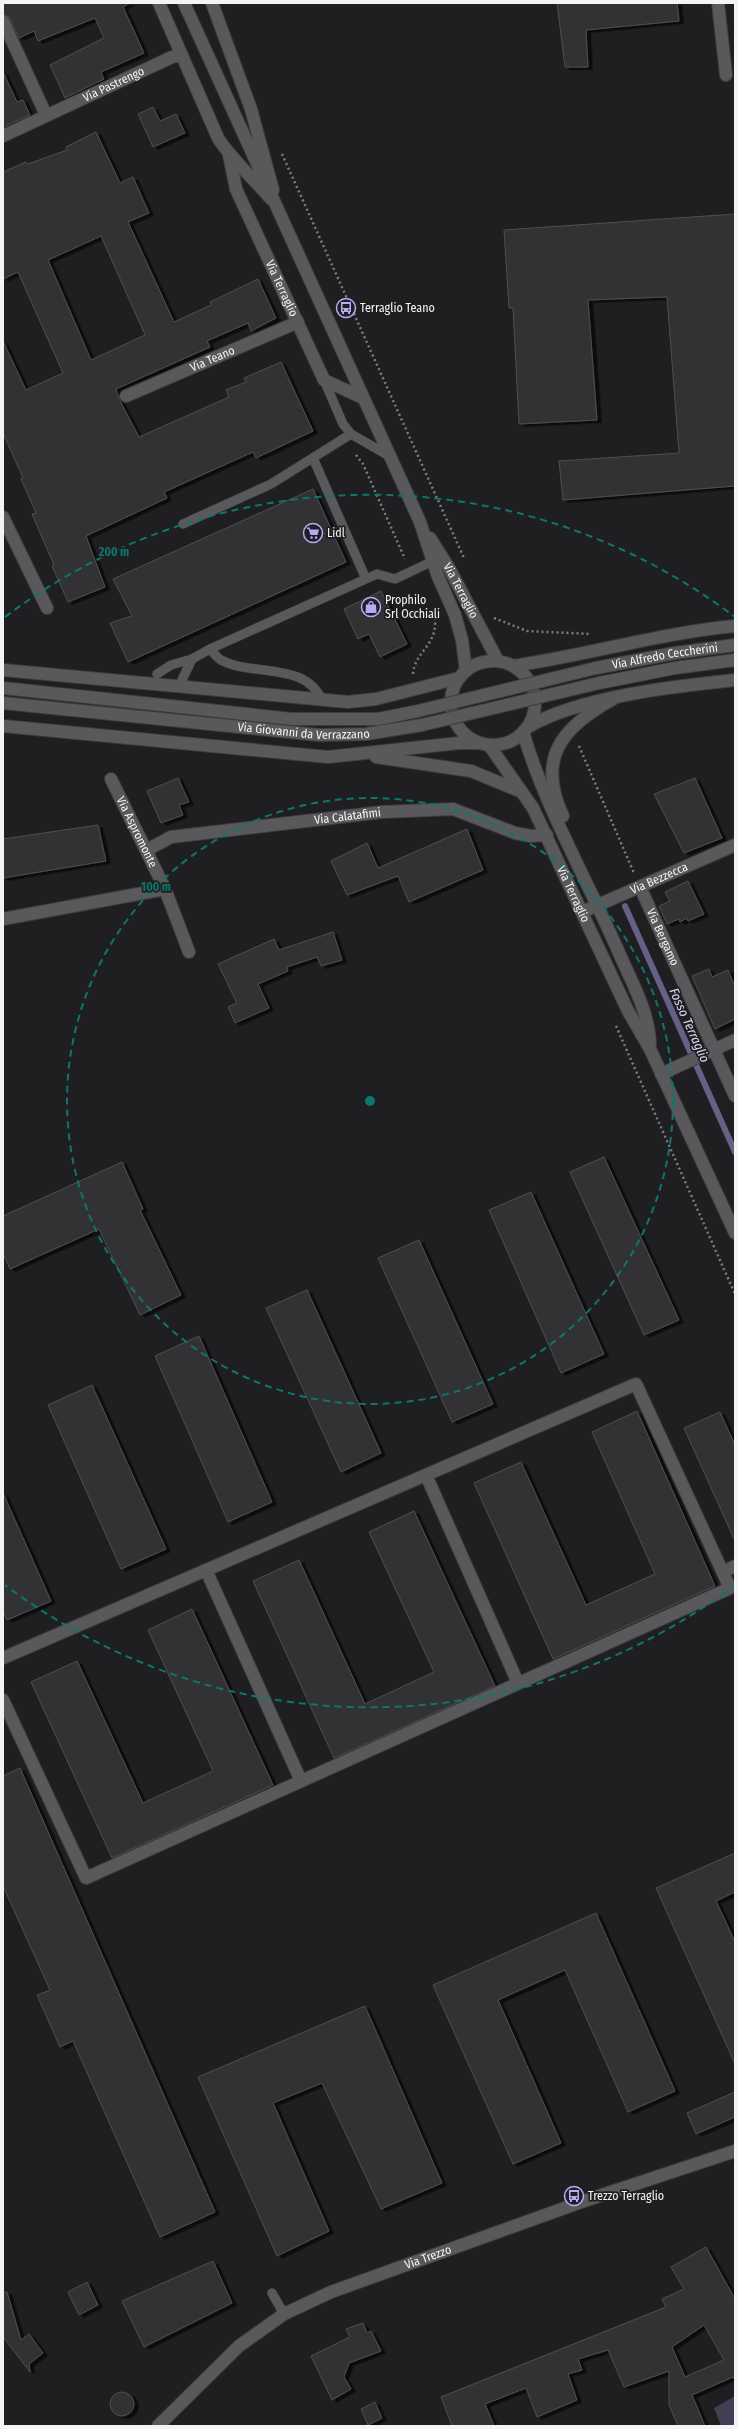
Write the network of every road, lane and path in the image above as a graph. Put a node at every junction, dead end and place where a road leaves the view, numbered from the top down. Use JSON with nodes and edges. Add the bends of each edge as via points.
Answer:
{"nodes":[{"id":1,"x":159,"y":3,"type":"edge"},
{"id":2,"x":184,"y":3,"type":"edge"},
{"id":3,"x":212,"y":3,"type":"edge"},
{"id":4,"x":718,"y":3,"type":"edge"},
{"id":5,"x":3,"y":22,"type":"edge"},
{"id":6,"x":182,"y":55,"type":"junction"},
{"id":7,"x":726,"y":75,"type":"dead end"},
{"id":8,"x":46,"y":115,"type":"junction"},
{"id":9,"x":3,"y":136,"type":"edge"},
{"id":10,"x":282,"y":153,"type":"dead end"},
{"id":11,"x":229,"y":155,"type":"junction"},
{"id":12,"x":277,"y":206,"type":"junction"},
{"id":13,"x":298,"y":322,"type":"junction"},
{"id":14,"x":324,"y":380,"type":"junction"},
{"id":15,"x":126,"y":396,"type":"dead end"},
{"id":16,"x":363,"y":398,"type":"junction"},
{"id":17,"x":351,"y":434,"type":"junction"},
{"id":18,"x":352,"y":450,"type":"dead end"},
{"id":19,"x":391,"y":457,"type":"junction"},
{"id":20,"x":313,"y":458,"type":"junction"},
{"id":21,"x":3,"y":517,"type":"edge"},
{"id":22,"x":420,"y":522,"type":"junction"},
{"id":23,"x":183,"y":524,"type":"dead end"},
{"id":24,"x":433,"y":561,"type":"junction"},
{"id":25,"x":466,"y":563,"type":"dead end"},
{"id":26,"x":407,"y":564,"type":"dead end"},
{"id":27,"x":366,"y":579,"type":"junction"},
{"id":28,"x":47,"y":608,"type":"dead end"},
{"id":29,"x":434,"y":608,"type":"dead end"},
{"id":30,"x":491,"y":616,"type":"dead end"},
{"id":31,"x":735,"y":626,"type":"edge"},
{"id":32,"x":599,"y":634,"type":"dead end"},
{"id":33,"x":735,"y":645,"type":"edge"},
{"id":34,"x":210,"y":649,"type":"junction"},
{"id":35,"x":192,"y":659,"type":"junction"},
{"id":36,"x":735,"y":660,"type":"edge"},
{"id":37,"x":498,"y":661,"type":"junction"},
{"id":38,"x":513,"y":666,"type":"junction"},
{"id":39,"x":596,"y":668,"type":"joint"},
{"id":40,"x":3,"y":670,"type":"edge"},
{"id":41,"x":157,"y":674,"type":"dead end"},
{"id":42,"x":462,"y":674,"type":"junction"},
{"id":43,"x":182,"y":680,"type":"dead end"},
{"id":44,"x":413,"y":680,"type":"dead end"},
{"id":45,"x":735,"y":680,"type":"edge"},
{"id":46,"x":599,"y":682,"type":"joint"},
{"id":47,"x":3,"y":688,"type":"edge"},
{"id":48,"x":613,"y":699,"type":"junction"},
{"id":49,"x":322,"y":701,"type":"junction"},
{"id":50,"x":3,"y":703,"type":"edge"},
{"id":51,"x":3,"y":726,"type":"edge"},
{"id":52,"x":525,"y":729,"type":"junction"},
{"id":53,"x":576,"y":739,"type":"dead end"},
{"id":54,"x":485,"y":744,"type":"junction"},
{"id":55,"x":359,"y":755,"type":"junction"},
{"id":56,"x":112,"y":779,"type":"dead end"},
{"id":57,"x":524,"y":793,"type":"junction"},
{"id":58,"x":547,"y":835,"type":"junction"},
{"id":59,"x":735,"y":845,"type":"edge"},
{"id":60,"x":147,"y":850,"type":"junction"},
{"id":61,"x":640,"y":887,"type":"junction"},
{"id":62,"x":165,"y":889,"type":"junction"},
{"id":63,"x":591,"y":890,"type":"junction"},
{"id":64,"x":598,"y":905,"type":"junction"},
{"id":65,"x":582,"y":912,"type":"junction"},
{"id":66,"x":3,"y":919,"type":"edge"},
{"id":67,"x":189,"y":952,"type":"dead end"},
{"id":68,"x":615,"y":1025,"type":"dead end"},
{"id":69,"x":735,"y":1040,"type":"edge"},
{"id":70,"x":650,"y":1049,"type":"junction"},
{"id":71,"x":709,"y":1052,"type":"junction"},
{"id":72,"x":661,"y":1074,"type":"junction"},
{"id":73,"x":735,"y":1096,"type":"edge"},
{"id":74,"x":735,"y":1233,"type":"edge"},
{"id":75,"x":735,"y":1294,"type":"edge"},
{"id":76,"x":426,"y":1475,"type":"junction"},
{"id":77,"x":735,"y":1566,"type":"edge"},
{"id":78,"x":206,"y":1570,"type":"junction"},
{"id":79,"x":723,"y":1572,"type":"junction"},
{"id":80,"x":3,"y":1658,"type":"edge"},
{"id":81,"x":518,"y":1683,"type":"junction"},
{"id":82,"x":3,"y":1700,"type":"edge"},
{"id":83,"x":301,"y":1781,"type":"junction"},
{"id":84,"x":735,"y":2151,"type":"edge"},
{"id":85,"x":272,"y":2293,"type":"dead end"},
{"id":86,"x":284,"y":2314,"type":"junction"},
{"id":87,"x":158,"y":2426,"type":"edge"}],
"edges":[{"from":1,"to":6,"type":"street","name":"Via Terraglio"},
{"from":2,"to":12,"type":"street","name":"Via Terraglio"},
{"from":3,"to":12,"type":"street","name":"Via Terraglio","via":[[251,110]]},
{"from":4,"to":7,"type":"street"},
{"from":5,"to":8,"type":"street"},
{"from":6,"to":8,"type":"street","name":"Via Pastrengo","via":[[172,57]]},
{"from":6,"to":11,"type":"street","name":"Via Terraglio","via":[[218,138]]},
{"from":8,"to":9,"type":"street","name":"Via Pastrengo"},
{"from":10,"to":25,"type":"path"},
{"from":11,"to":12,"type":"street","name":"Via Terraglio","via":[[241,164]]},
{"from":11,"to":13,"type":"street","name":"Via Terraglio","via":[[236,189]]},
{"from":12,"to":16,"type":"street","name":"Via Terraglio"},
{"from":13,"to":14,"type":"street","name":"Via Terraglio"},
{"from":13,"to":15,"type":"street","name":"Via Teano"},
{"from":14,"to":16,"type":"street"},
{"from":14,"to":17,"type":"lane","via":[[343,424]]},
{"from":16,"to":19,"type":"street","name":"Via Terraglio"},
{"from":17,"to":19,"type":"lane"},
{"from":17,"to":20,"type":"lane"},
{"from":18,"to":26,"type":"path","via":[[363,464]]},
{"from":19,"to":22,"type":"street","name":"Via Terraglio"},
{"from":20,"to":23,"type":"lane","via":[[271,484]]},
{"from":20,"to":27,"type":"lane"},
{"from":21,"to":28,"type":"street"},
{"from":22,"to":24,"type":"street","name":"Via Terraglio"},
{"from":22,"to":37,"type":"street","name":"Via Terraglio","via":[[449,568]]},
{"from":24,"to":27,"type":"lane","via":[[395,579],[377,574]]},
{"from":24,"to":42,"type":"street","name":"Via Terraglio","via":[[455,614],[462,640]]},
{"from":27,"to":34,"type":"lane"},
{"from":29,"to":44,"type":"path","via":[[434,637],[414,669]]},
{"from":30,"to":32,"type":"path","via":[[506,625],[527,631]]},
{"from":31,"to":38,"type":"street","via":[[664,636]]},
{"from":33,"to":39,"type":"street","name":"Via Alfredo Ceccherini"},
{"from":34,"to":35,"type":"lane"},
{"from":34,"to":49,"type":"lane","via":[[220,660],[245,668],[295,676],[318,690]]},
{"from":35,"to":41,"type":"lane","via":[[171,665]]},
{"from":35,"to":43,"type":"lane"},
{"from":36,"to":46,"type":"street","name":"Via Alfredo Ceccherini"},
{"from":37,"to":38,"type":"street"},
{"from":37,"to":42,"type":"street","via":[[481,663]]},
{"from":38,"to":52,"type":"street","via":[[522,673],[534,693],[534,710]]},
{"from":39,"to":47,"type":"street","name":"Via Giovanni da Verrazzano","bridge":true,"via":[[378,719],[292,719]]},
{"from":40,"to":49,"type":"street"},
{"from":42,"to":49,"type":"street","via":[[376,699]]},
{"from":42,"to":54,"type":"street","via":[[452,696],[453,716],[463,732]]},
{"from":45,"to":48,"type":"street"},
{"from":46,"to":50,"type":"street","name":"Via Giovanni da Verrazzano","bridge":true,"via":[[422,725],[350,735],[290,733]]},
{"from":48,"to":52,"type":"street","via":[[562,711],[542,718]]},
{"from":48,"to":63,"type":"street","via":[[581,718],[562,738],[554,758],[552,781],[555,793],[587,868]]},
{"from":51,"to":55,"type":"street","via":[[290,755]]},
{"from":52,"to":54,"type":"street","via":[[508,742]]},
{"from":52,"to":63,"type":"street","name":"Via Terraglio","via":[[541,788]]},
{"from":53,"to":61,"type":"path"},
{"from":54,"to":55,"type":"street","via":[[451,743]]},
{"from":54,"to":57,"type":"street","name":"Via Terraglio"},
{"from":55,"to":57,"type":"street","via":[[444,765],[471,771]]},
{"from":56,"to":60,"type":"street","name":"Via Aspromonte"},
{"from":57,"to":58,"type":"street","name":"Via Terraglio"},
{"from":58,"to":60,"type":"street","name":"Via Calatafimi","via":[[515,833],[453,810],[382,812],[171,837]]},
{"from":58,"to":65,"type":"street","name":"Via Terraglio"},
{"from":59,"to":61,"type":"street","name":"Via Bezzecca"},
{"from":60,"to":62,"type":"street","name":"Via Aspromonte"},
{"from":61,"to":64,"type":"street","name":"Via Bezzecca"},
{"from":61,"to":71,"type":"street","name":"Via Bergamo"},
{"from":62,"to":66,"type":"street"},
{"from":62,"to":67,"type":"street","name":"Via Aspromonte"},
{"from":63,"to":64,"type":"street","name":"Via Terraglio"},
{"from":64,"to":65,"type":"street","name":"Via Bezzecca"},
{"from":64,"to":70,"type":"street","name":"Via Terraglio","via":[[644,1009]]},
{"from":65,"to":70,"type":"street","name":"Via Terraglio","via":[[628,1011]]},
{"from":68,"to":75,"type":"path"},
{"from":69,"to":71,"type":"street"},
{"from":70,"to":72,"type":"street","name":"Via Terraglio"},
{"from":71,"to":72,"type":"street"},
{"from":71,"to":73,"type":"street","name":"Via Bergamo"},
{"from":72,"to":74,"type":"street","name":"Via Terraglio"},
{"from":76,"to":78,"type":"street"},
{"from":76,"to":79,"type":"street","via":[[636,1384]]},
{"from":76,"to":81,"type":"street"},
{"from":77,"to":79,"type":"street"},
{"from":78,"to":80,"type":"street"},
{"from":78,"to":83,"type":"street"},
{"from":79,"to":81,"type":"street","via":[[730,1588]]},
{"from":81,"to":83,"type":"street"},
{"from":82,"to":83,"type":"street","via":[[86,1878]]},
{"from":84,"to":86,"type":"street","name":"Via Trezzo","via":[[584,2201],[354,2284]]},
{"from":85,"to":86,"type":"lane"},
{"from":86,"to":87,"type":"street","name":"Via Trezzo","via":[[239,2346]]}]}
